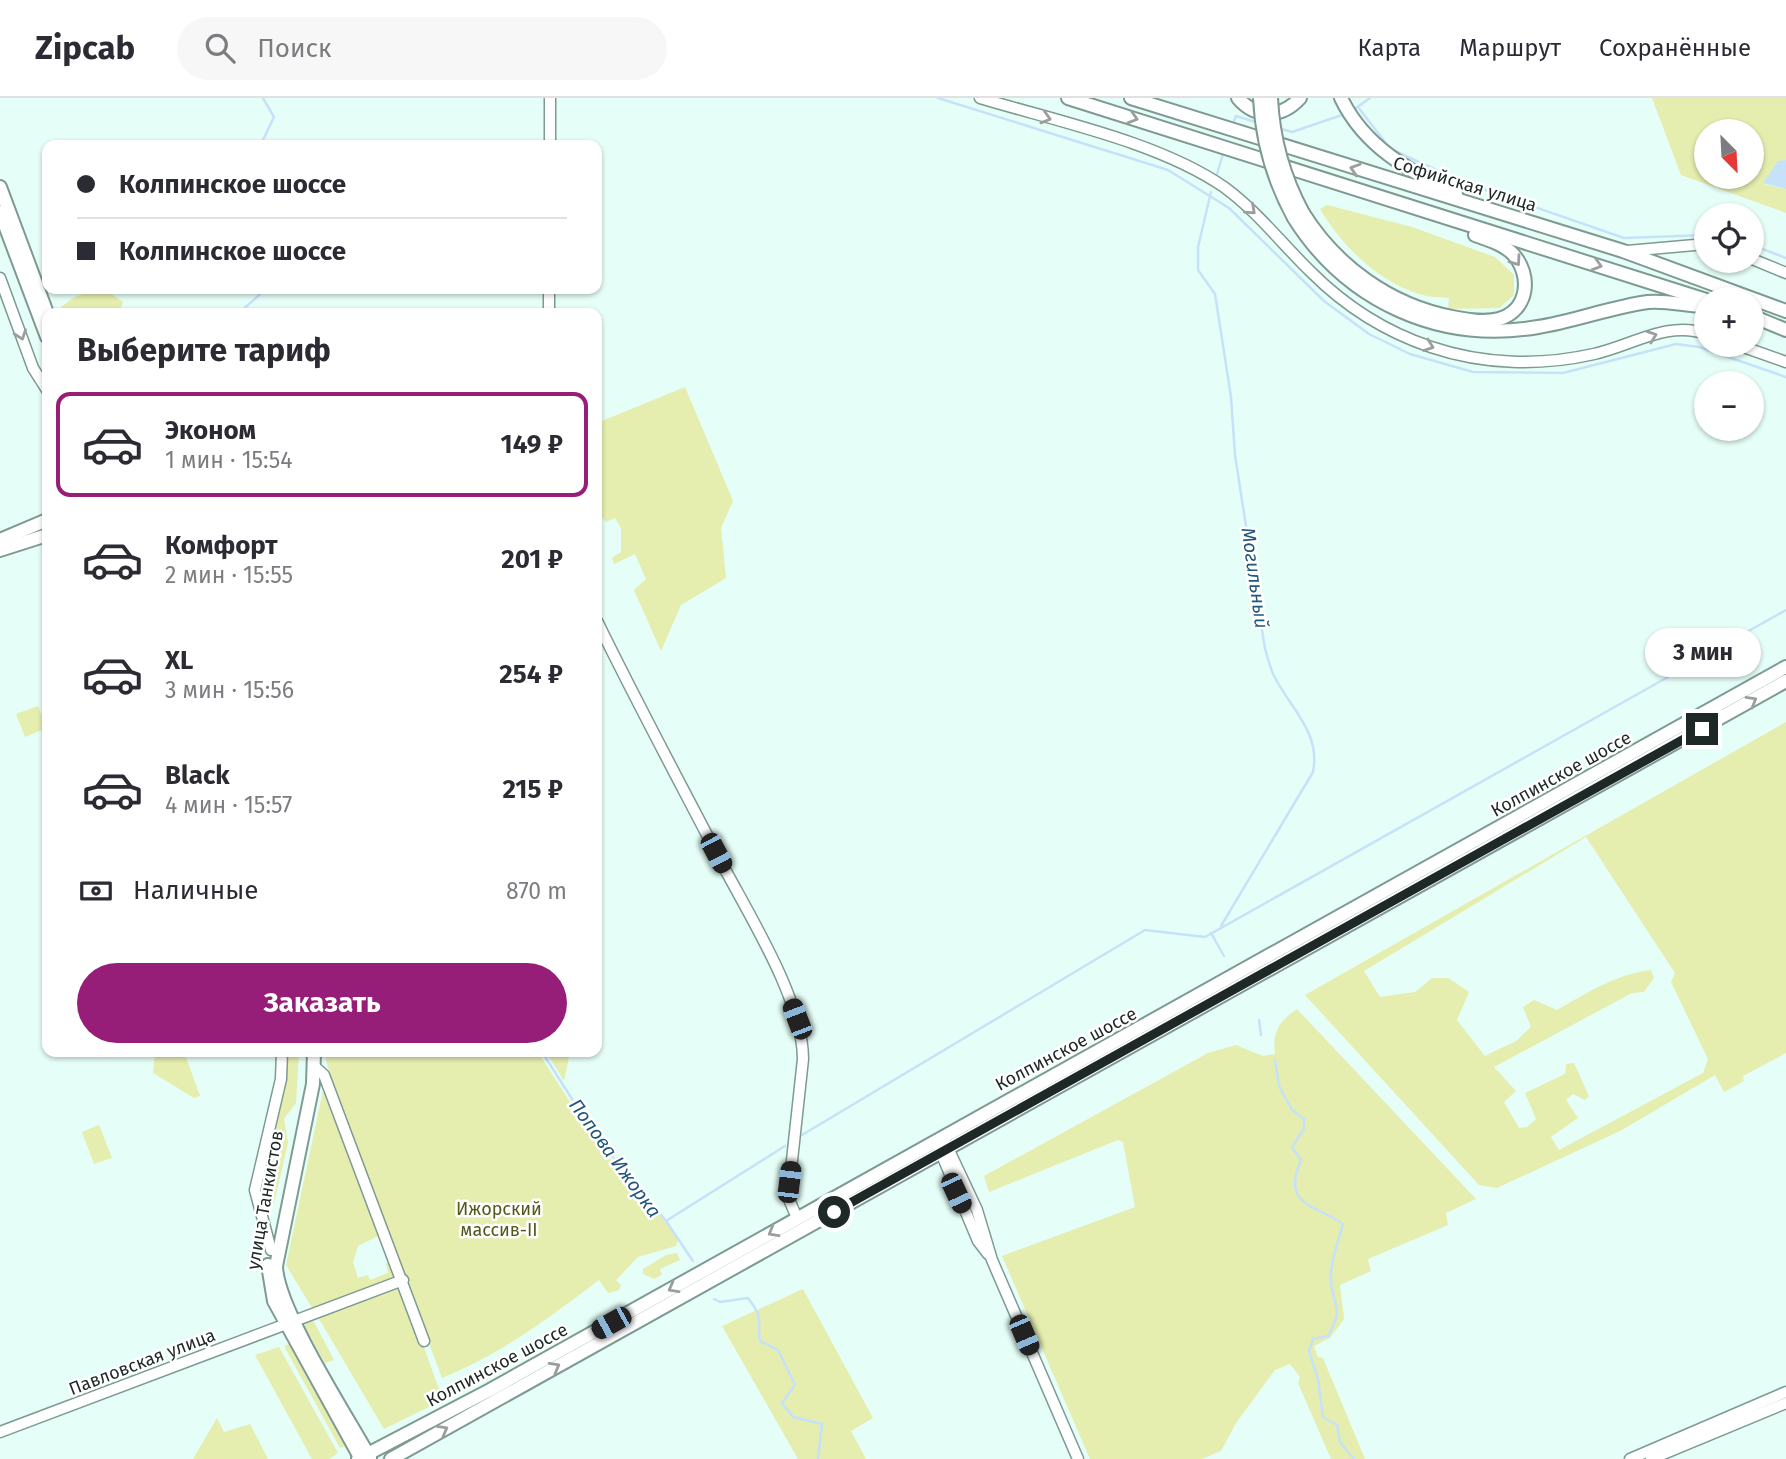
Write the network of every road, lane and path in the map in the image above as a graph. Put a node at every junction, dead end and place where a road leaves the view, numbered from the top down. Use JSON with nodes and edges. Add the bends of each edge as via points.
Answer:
{"nodes":[{"id":1,"x":550,"y":98,"type":"edge"},
{"id":2,"x":980,"y":98,"type":"edge"},
{"id":3,"x":1068,"y":98,"type":"edge"},
{"id":4,"x":1131,"y":98,"type":"edge"},
{"id":5,"x":1238,"y":98,"type":"edge"},
{"id":6,"x":1260,"y":98,"type":"edge"},
{"id":7,"x":1271,"y":98,"type":"edge"},
{"id":8,"x":1300,"y":98,"type":"edge"},
{"id":9,"x":1341,"y":98,"type":"edge"},
{"id":10,"x":550,"y":140,"type":"edge"},
{"id":11,"x":0,"y":187,"type":"edge"},
{"id":12,"x":1490,"y":211,"type":"junction"},
{"id":13,"x":3,"y":213,"type":"edge"},
{"id":14,"x":1439,"y":215,"type":"junction"},
{"id":15,"x":1299,"y":216,"type":"junction"},
{"id":16,"x":1694,"y":245,"type":"edge"},
{"id":17,"x":1623,"y":251,"type":"junction"},
{"id":18,"x":1764,"y":264,"type":"edge"},
{"id":19,"x":1786,"y":273,"type":"edge"},
{"id":20,"x":0,"y":278,"type":"edge"},
{"id":21,"x":1694,"y":296,"type":"edge"},
{"id":22,"x":1694,"y":304,"type":"edge"},
{"id":23,"x":45,"y":308,"type":"edge"},
{"id":24,"x":1786,"y":311,"type":"edge"},
{"id":25,"x":1764,"y":321,"type":"edge"},
{"id":26,"x":42,"y":323,"type":"edge"},
{"id":27,"x":1786,"y":330,"type":"edge"},
{"id":28,"x":1694,"y":332,"type":"edge"},
{"id":29,"x":1764,"y":354,"type":"edge"},
{"id":30,"x":1786,"y":362,"type":"edge"},
{"id":31,"x":42,"y":382,"type":"edge"},
{"id":32,"x":42,"y":522,"type":"edge"},
{"id":33,"x":42,"y":537,"type":"edge"},
{"id":34,"x":0,"y":540,"type":"edge"},
{"id":35,"x":0,"y":550,"type":"edge"},
{"id":36,"x":602,"y":631,"type":"edge"},
{"id":37,"x":1786,"y":667,"type":"edge"},
{"id":38,"x":1786,"y":681,"type":"edge"},
{"id":39,"x":282,"y":1057,"type":"edge"},
{"id":40,"x":306,"y":1057,"type":"edge"},
{"id":41,"x":314,"y":1057,"type":"edge"},
{"id":42,"x":315,"y":1067,"type":"junction"},
{"id":43,"x":939,"y":1138,"type":"junction"},
{"id":44,"x":944,"y":1151,"type":"junction"},
{"id":45,"x":797,"y":1218,"type":"junction"},
{"id":46,"x":271,"y":1250,"type":"junction"},
{"id":47,"x":403,"y":1280,"type":"junction"},
{"id":48,"x":290,"y":1323,"type":"junction"},
{"id":49,"x":424,"y":1340,"type":"dead end"},
{"id":50,"x":1786,"y":1392,"type":"edge"},
{"id":51,"x":1786,"y":1403,"type":"edge"},
{"id":52,"x":0,"y":1432,"type":"edge"},
{"id":53,"x":363,"y":1458,"type":"edge"},
{"id":54,"x":391,"y":1459,"type":"edge"},
{"id":55,"x":1078,"y":1459,"type":"edge"},
{"id":56,"x":1630,"y":1459,"type":"edge"},
{"id":57,"x":1651,"y":1459,"type":"edge"}],
"edges":[{"from":1,"to":10,"type":"street"},
{"from":2,"to":28,"type":"street","one_way":true,"via":[[1165,156],[1206,176],[1255,213],[1345,302],[1379,325],[1434,348],[1485,360],[1541,362],[1612,350],[1675,329]]},
{"from":3,"to":14,"type":"main road","name":"Софийская улица","one_way":true},
{"from":12,"to":4,"type":"main road","name":"Софийская улица","one_way":true},
{"from":5,"to":8,"type":"main road","via":[[1262,114],[1284,112]]},
{"from":6,"to":15,"type":"main road","bridge":true,"via":[[1272,168]]},
{"from":7,"to":15,"type":"main road","bridge":true,"via":[[1282,165]]},
{"from":9,"to":12,"type":"main road","via":[[1358,126],[1386,155]]},
{"from":11,"to":13,"type":"main road"},
{"from":12,"to":17,"type":"main road","name":"Софийская улица"},
{"from":13,"to":23,"type":"main road"},
{"from":13,"to":26,"type":"main road"},
{"from":14,"to":15,"type":"main road","one_way":true,"via":[[1453,228],[1502,245],[1512,254],[1526,284],[1525,295],[1513,311],[1497,319],[1466,320],[1395,298],[1336,255]]},
{"from":14,"to":21,"type":"main road","name":"Софийская улица","one_way":true},
{"from":15,"to":22,"type":"main road","via":[[1322,255],[1359,289],[1406,315],[1445,327],[1515,330],[1648,302]]},
{"from":16,"to":17,"type":"street"},
{"from":17,"to":24,"type":"main road","name":"Софийская улица"},
{"from":18,"to":19,"type":"street"},
{"from":20,"to":31,"type":"street","one_way":true},
{"from":25,"to":27,"type":"main road"},
{"from":29,"to":30,"type":"street"},
{"from":32,"to":34,"type":"main road"},
{"from":33,"to":35,"type":"main road"},
{"from":36,"to":45,"type":"street","via":[[765,946],[797,1019],[803,1059],[788,1197]]},
{"from":37,"to":43,"type":"main road","name":"Колпинское шоссе"},
{"from":44,"to":38,"type":"main road","name":"Колпинское шоссе","one_way":true},
{"from":39,"to":46,"type":"street","via":[[281,1079],[255,1190]]},
{"from":40,"to":46,"type":"main road","name":"улица Танкистов"},
{"from":41,"to":42,"type":"main road","name":"улица Танкистов"},
{"from":42,"to":47,"type":"street","via":[[324,1075]]},
{"from":42,"to":48,"type":"main road","name":"улица Танкистов","via":[[276,1266]]},
{"from":43,"to":44,"type":"street"},
{"from":43,"to":45,"type":"main road","name":"Колпинское шоссе"},
{"from":54,"to":44,"type":"main road","name":"Колпинское шоссе","one_way":true},
{"from":44,"to":55,"type":"street","via":[[976,1210],[992,1260]]},
{"from":45,"to":53,"type":"main road","name":"Колпинское шоссе","one_way":true},
{"from":46,"to":48,"type":"main road","name":"улица Танкистов","via":[[270,1292]]},
{"from":47,"to":48,"type":"street","name":"Павловская улица"},
{"from":47,"to":49,"type":"street"},
{"from":48,"to":52,"type":"street","name":"Павловская улица"},
{"from":48,"to":53,"type":"main road","name":"улица Танкистов"},
{"from":50,"to":56,"type":"street"},
{"from":51,"to":57,"type":"street"}]}
